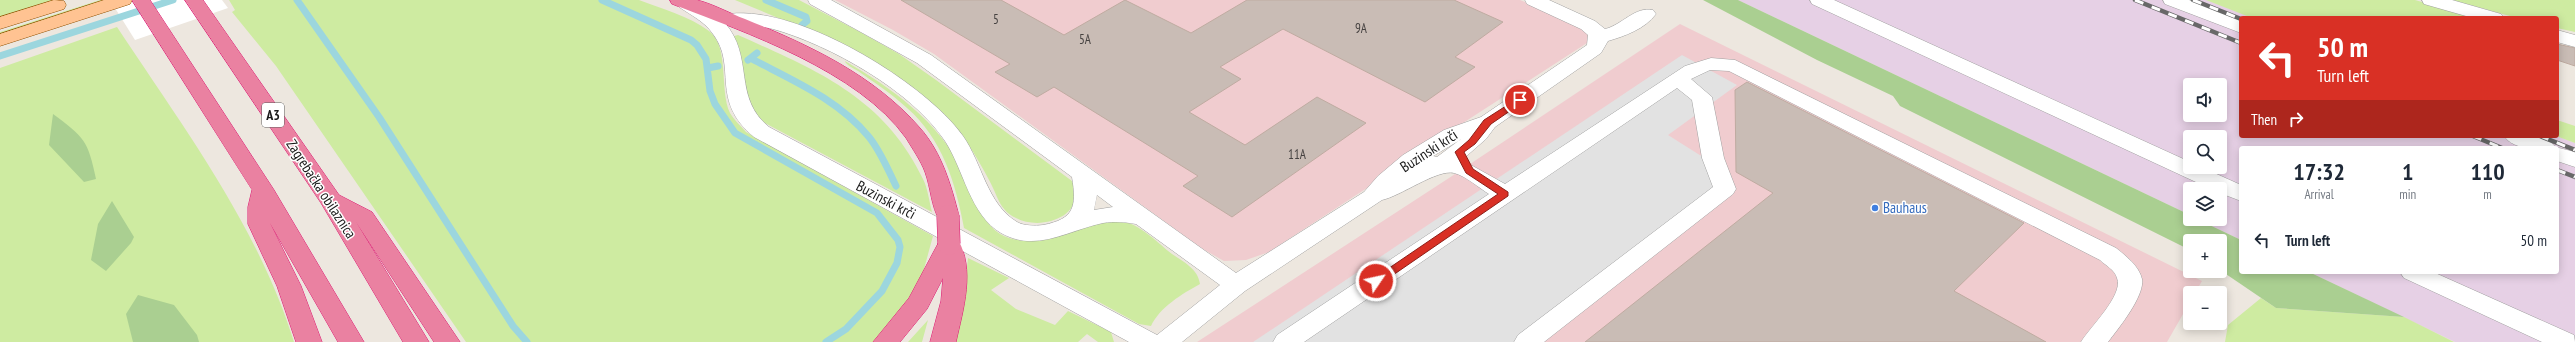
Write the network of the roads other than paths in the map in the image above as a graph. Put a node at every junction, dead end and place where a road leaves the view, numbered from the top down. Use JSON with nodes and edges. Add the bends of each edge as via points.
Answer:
{"nodes":[{"id":1,"x":73,"y":0,"type":"edge"},
{"id":2,"x":123,"y":0,"type":"edge"},
{"id":3,"x":141,"y":0,"type":"edge"},
{"id":4,"x":194,"y":0,"type":"edge"},
{"id":5,"x":816,"y":0,"type":"edge"},
{"id":6,"x":1534,"y":0,"type":"edge"},
{"id":7,"x":1818,"y":0,"type":"edge"},
{"id":8,"x":2172,"y":0,"type":"edge"},
{"id":9,"x":2432,"y":0,"type":"edge"},
{"id":10,"x":682,"y":1,"type":"edge"},
{"id":11,"x":1646,"y":14,"type":"dead end"},
{"id":12,"x":2487,"y":16,"type":"edge"},
{"id":13,"x":730,"y":19,"type":"junction"},
{"id":14,"x":0,"y":23,"type":"edge"},
{"id":15,"x":2239,"y":26,"type":"edge"},
{"id":16,"x":1599,"y":37,"type":"junction"},
{"id":17,"x":2559,"y":37,"type":"edge"},
{"id":18,"x":0,"y":40,"type":"edge"},
{"id":19,"x":2575,"y":41,"type":"edge"},
{"id":20,"x":1677,"y":79,"type":"junction"},
{"id":21,"x":1488,"y":122,"type":"junction"},
{"id":22,"x":1463,"y":129,"type":"junction"},
{"id":23,"x":2520,"y":138,"type":"edge"},
{"id":24,"x":2540,"y":146,"type":"edge"},
{"id":25,"x":2559,"y":154,"type":"edge"},
{"id":26,"x":1411,"y":160,"type":"junction"},
{"id":27,"x":2575,"y":160,"type":"edge"},
{"id":28,"x":1464,"y":161,"type":"junction"},
{"id":29,"x":1441,"y":163,"type":"junction"},
{"id":30,"x":1083,"y":176,"type":"junction"},
{"id":31,"x":263,"y":190,"type":"junction"},
{"id":32,"x":2239,"y":193,"type":"edge"},
{"id":33,"x":1505,"y":194,"type":"junction"},
{"id":34,"x":1372,"y":197,"type":"junction"},
{"id":35,"x":331,"y":200,"type":"junction"},
{"id":36,"x":1142,"y":218,"type":"junction"},
{"id":37,"x":1073,"y":223,"type":"junction"},
{"id":38,"x":949,"y":244,"type":"junction"},
{"id":39,"x":2416,"y":274,"type":"edge"},
{"id":40,"x":1236,"y":285,"type":"junction"},
{"id":41,"x":309,"y":342,"type":"edge"},
{"id":42,"x":351,"y":342,"type":"edge"},
{"id":43,"x":416,"y":342,"type":"edge"},
{"id":44,"x":447,"y":342,"type":"edge"},
{"id":45,"x":886,"y":342,"type":"edge"},
{"id":46,"x":943,"y":342,"type":"edge"},
{"id":47,"x":1150,"y":342,"type":"edge"},
{"id":48,"x":1165,"y":342,"type":"edge"},
{"id":49,"x":1286,"y":342,"type":"edge"},
{"id":50,"x":1528,"y":342,"type":"edge"},
{"id":51,"x":2094,"y":342,"type":"edge"},
{"id":52,"x":2565,"y":342,"type":"edge"}],
"edges":[{"from":1,"to":14,"type":"main road"},
{"from":2,"to":18,"type":"main road"},
{"from":3,"to":31,"type":"highway"},
{"from":4,"to":35,"type":"highway","name":"Zagrebačka obilaznica","number":"A3"},
{"from":5,"to":30,"type":"street","via":[[924,59]]},
{"from":6,"to":16,"type":"street","via":[[1588,24],[1595,29]]},
{"from":7,"to":32,"type":"street"},
{"from":8,"to":15,"type":"street"},
{"from":9,"to":12,"type":"street"},
{"from":10,"to":13,"type":"highway"},
{"from":10,"to":47,"type":"street","name":"Buzinski krči","via":[[713,22],[723,33],[731,54],[738,102],[749,120],[759,129],[800,154]]},
{"from":11,"to":16,"type":"street","via":[[1622,31]]},
{"from":13,"to":37,"type":"street","via":[[764,21],[786,27],[839,50],[878,71],[902,88],[931,113],[954,138],[969,164],[987,206],[1010,228],[1037,234]]},
{"from":13,"to":38,"type":"highway","bridge":true,"via":[[828,65],[875,94],[912,132],[929,160],[943,191],[948,216]]},
{"from":16,"to":21,"type":"street","name":"Buzinski krči","via":[[1594,49]]},
{"from":17,"to":19,"type":"street"},
{"from":20,"to":33,"type":"street"},
{"from":20,"to":50,"type":"street","via":[[1702,97],[1713,158],[1725,189]]},
{"from":20,"to":51,"type":"street","via":[[1705,64],[1722,63],[1735,66],[2108,254],[2122,266],[2131,280],[2129,292]]},
{"from":21,"to":22,"type":"street","name":"Buzinski krči"},
{"from":21,"to":28,"type":"street","via":[[1472,142]]},
{"from":22,"to":26,"type":"street","name":"Buzinski krči"},
{"from":22,"to":28,"type":"street","via":[[1457,141]]},
{"from":23,"to":24,"type":"street"},
{"from":25,"to":27,"type":"street"},
{"from":26,"to":29,"type":"street"},
{"from":26,"to":34,"type":"street","name":"Buzinski krči"},
{"from":28,"to":29,"type":"street"},
{"from":28,"to":33,"type":"street"},
{"from":29,"to":34,"type":"street","via":[[1412,180]]},
{"from":30,"to":36,"type":"street"},
{"from":30,"to":37,"type":"street","via":[[1087,202],[1082,214]]},
{"from":31,"to":41,"type":"highway","via":[[259,208],[260,224],[289,286]]},
{"from":31,"to":42,"type":"highway"},
{"from":33,"to":49,"type":"street"},
{"from":34,"to":40,"type":"street","name":"Buzinski krči"},
{"from":35,"to":43,"type":"highway","name":"Zagrebačka obilaznica","number":"A3"},
{"from":35,"to":44,"type":"highway","via":[[364,218]]},
{"from":36,"to":37,"type":"street","via":[[1126,214],[1108,214]]},
{"from":36,"to":40,"type":"street"},
{"from":38,"to":45,"type":"highway","via":[[918,303]]},
{"from":38,"to":46,"type":"highway","via":[[955,277],[953,301]]},
{"from":39,"to":52,"type":"street"},
{"from":40,"to":48,"type":"street","name":"Buzinski krči"}]}
